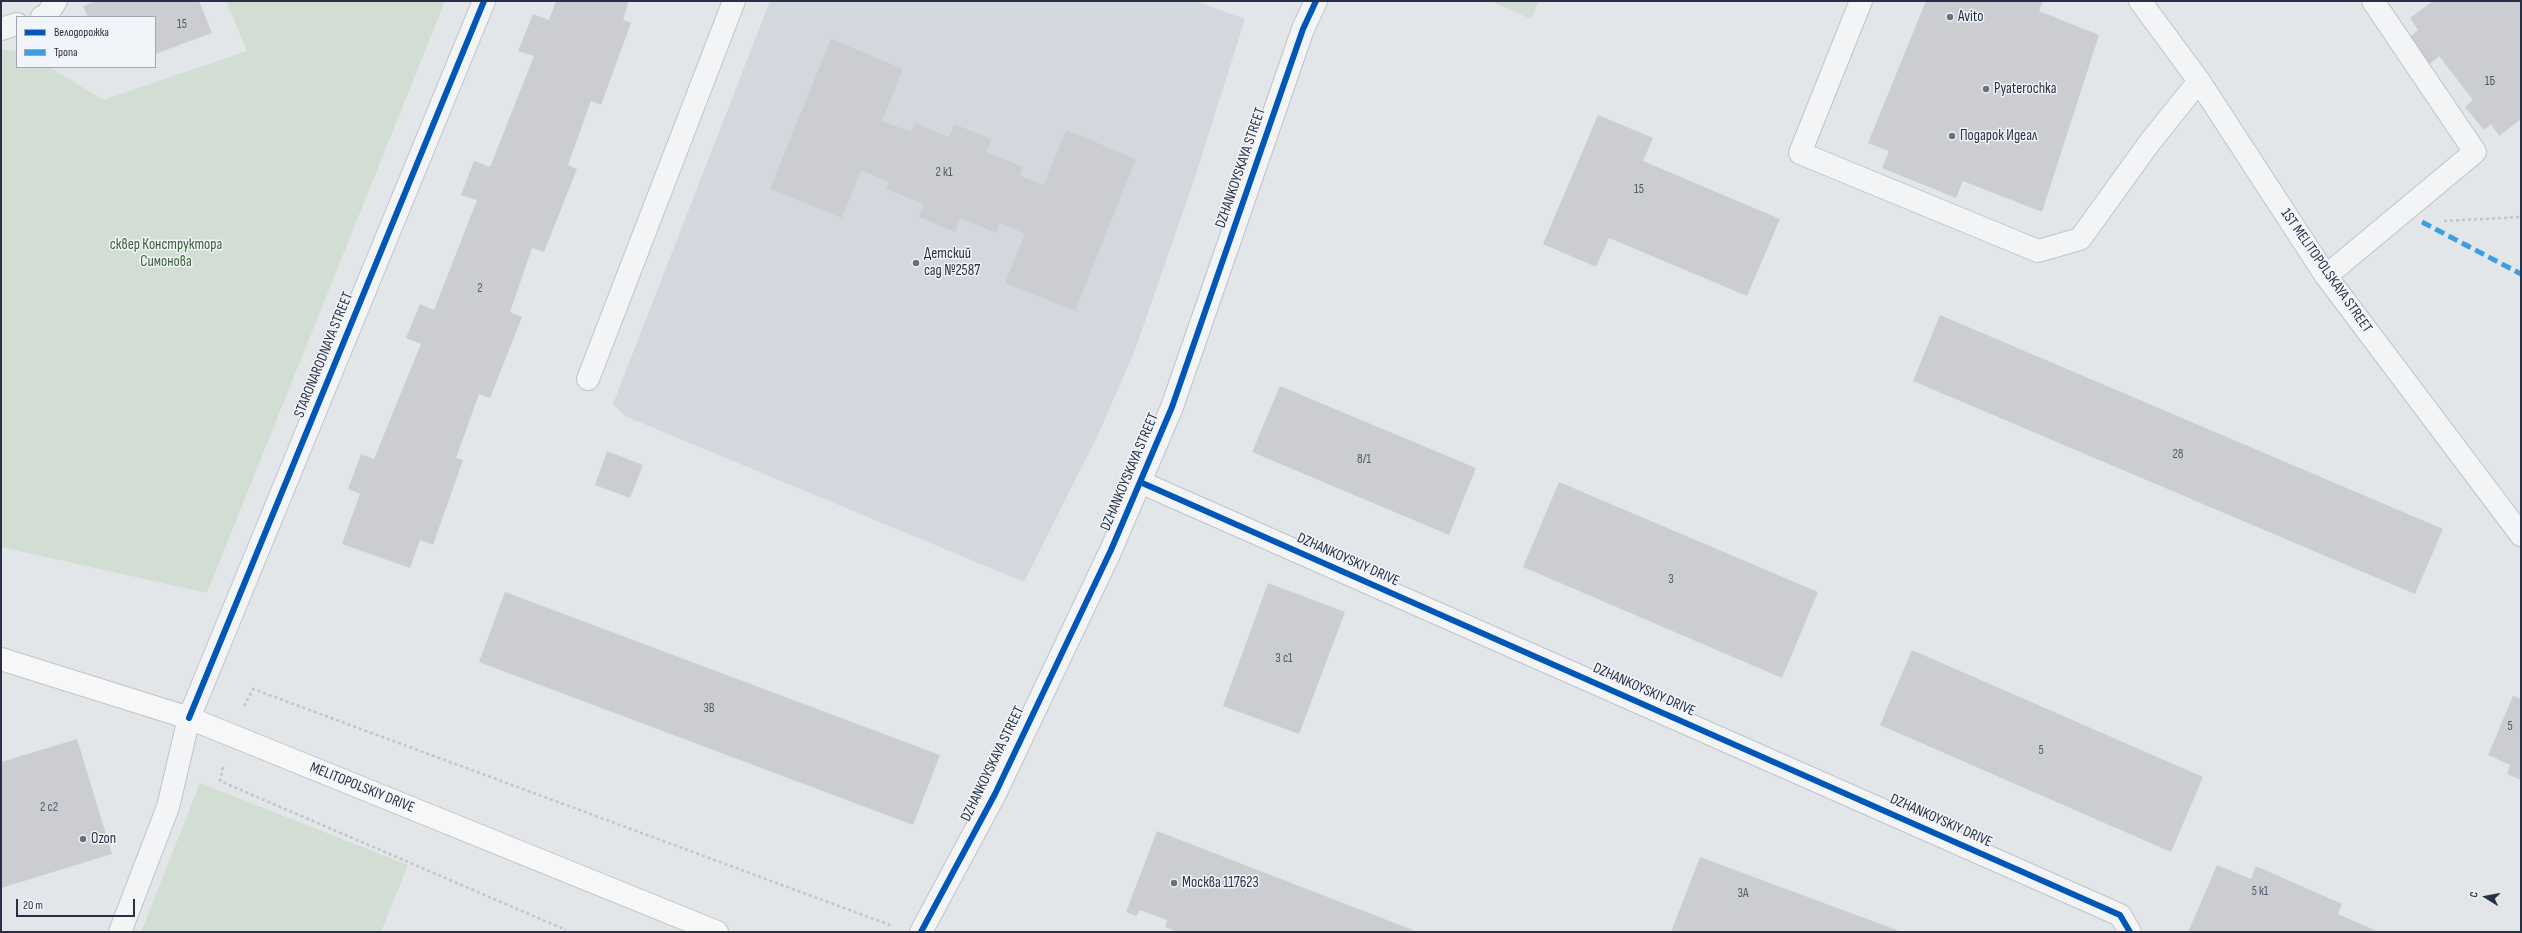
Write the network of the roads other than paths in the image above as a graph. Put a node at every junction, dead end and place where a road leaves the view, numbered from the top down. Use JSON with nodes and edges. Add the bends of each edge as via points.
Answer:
{"nodes":[{"id":1,"x":56,"y":1,"type":"edge"},
{"id":2,"x":484,"y":1,"type":"edge"},
{"id":3,"x":734,"y":1,"type":"edge"},
{"id":4,"x":1316,"y":1,"type":"edge"},
{"id":5,"x":1861,"y":1,"type":"edge"},
{"id":6,"x":2140,"y":1,"type":"edge"},
{"id":7,"x":2373,"y":1,"type":"edge"},
{"id":8,"x":46,"y":16,"type":"edge"},
{"id":9,"x":16,"y":24,"type":"edge"},
{"id":10,"x":1,"y":29,"type":"edge"},
{"id":11,"x":2199,"y":81,"type":"junction"},
{"id":12,"x":2326,"y":276,"type":"junction"},
{"id":13,"x":588,"y":379,"type":"dead end"},
{"id":14,"x":1140,"y":482,"type":"junction"},
{"id":15,"x":2521,"y":535,"type":"edge"},
{"id":16,"x":1,"y":659,"type":"edge"},
{"id":17,"x":189,"y":718,"type":"junction"},
{"id":18,"x":120,"y":932,"type":"edge"},
{"id":19,"x":717,"y":932,"type":"edge"},
{"id":20,"x":921,"y":932,"type":"edge"},
{"id":21,"x":2130,"y":932,"type":"edge"}],
"edges":[{"from":1,"to":8,"type":"street"},
{"from":2,"to":17,"type":"street","name":"STARONARODNAYA STREET"},
{"from":3,"to":13,"type":"street"},
{"from":4,"to":14,"type":"street","name":"DZHANKOYSKAYA STREET","via":[[1303,30],[1172,407]]},
{"from":5,"to":11,"type":"street","via":[[1800,153],[2038,251],[2080,239],[2150,142]]},
{"from":6,"to":11,"type":"street","name":"1ST MELITOPOLSKAYA STREET"},
{"from":7,"to":12,"type":"street","via":[[2475,152]]},
{"from":9,"to":10,"type":"street"},
{"from":11,"to":12,"type":"street","name":"1ST MELITOPOLSKAYA STREET"},
{"from":12,"to":15,"type":"street","name":"1ST MELITOPOLSKAYA STREET"},
{"from":14,"to":20,"type":"street","name":"DZHANKOYSKAYA STREET","via":[[1111,550],[995,794]]},
{"from":14,"to":21,"type":"street","name":"DZHANKOYSKIY DRIVE","via":[[2120,914]]},
{"from":16,"to":17,"type":"street","name":"MELITOPOLSKIY DRIVE"},
{"from":17,"to":18,"type":"street","name":"STARONARODNAYA STREET","via":[[168,807]]},
{"from":17,"to":19,"type":"street","name":"MELITOPOLSKIY DRIVE"}]}
